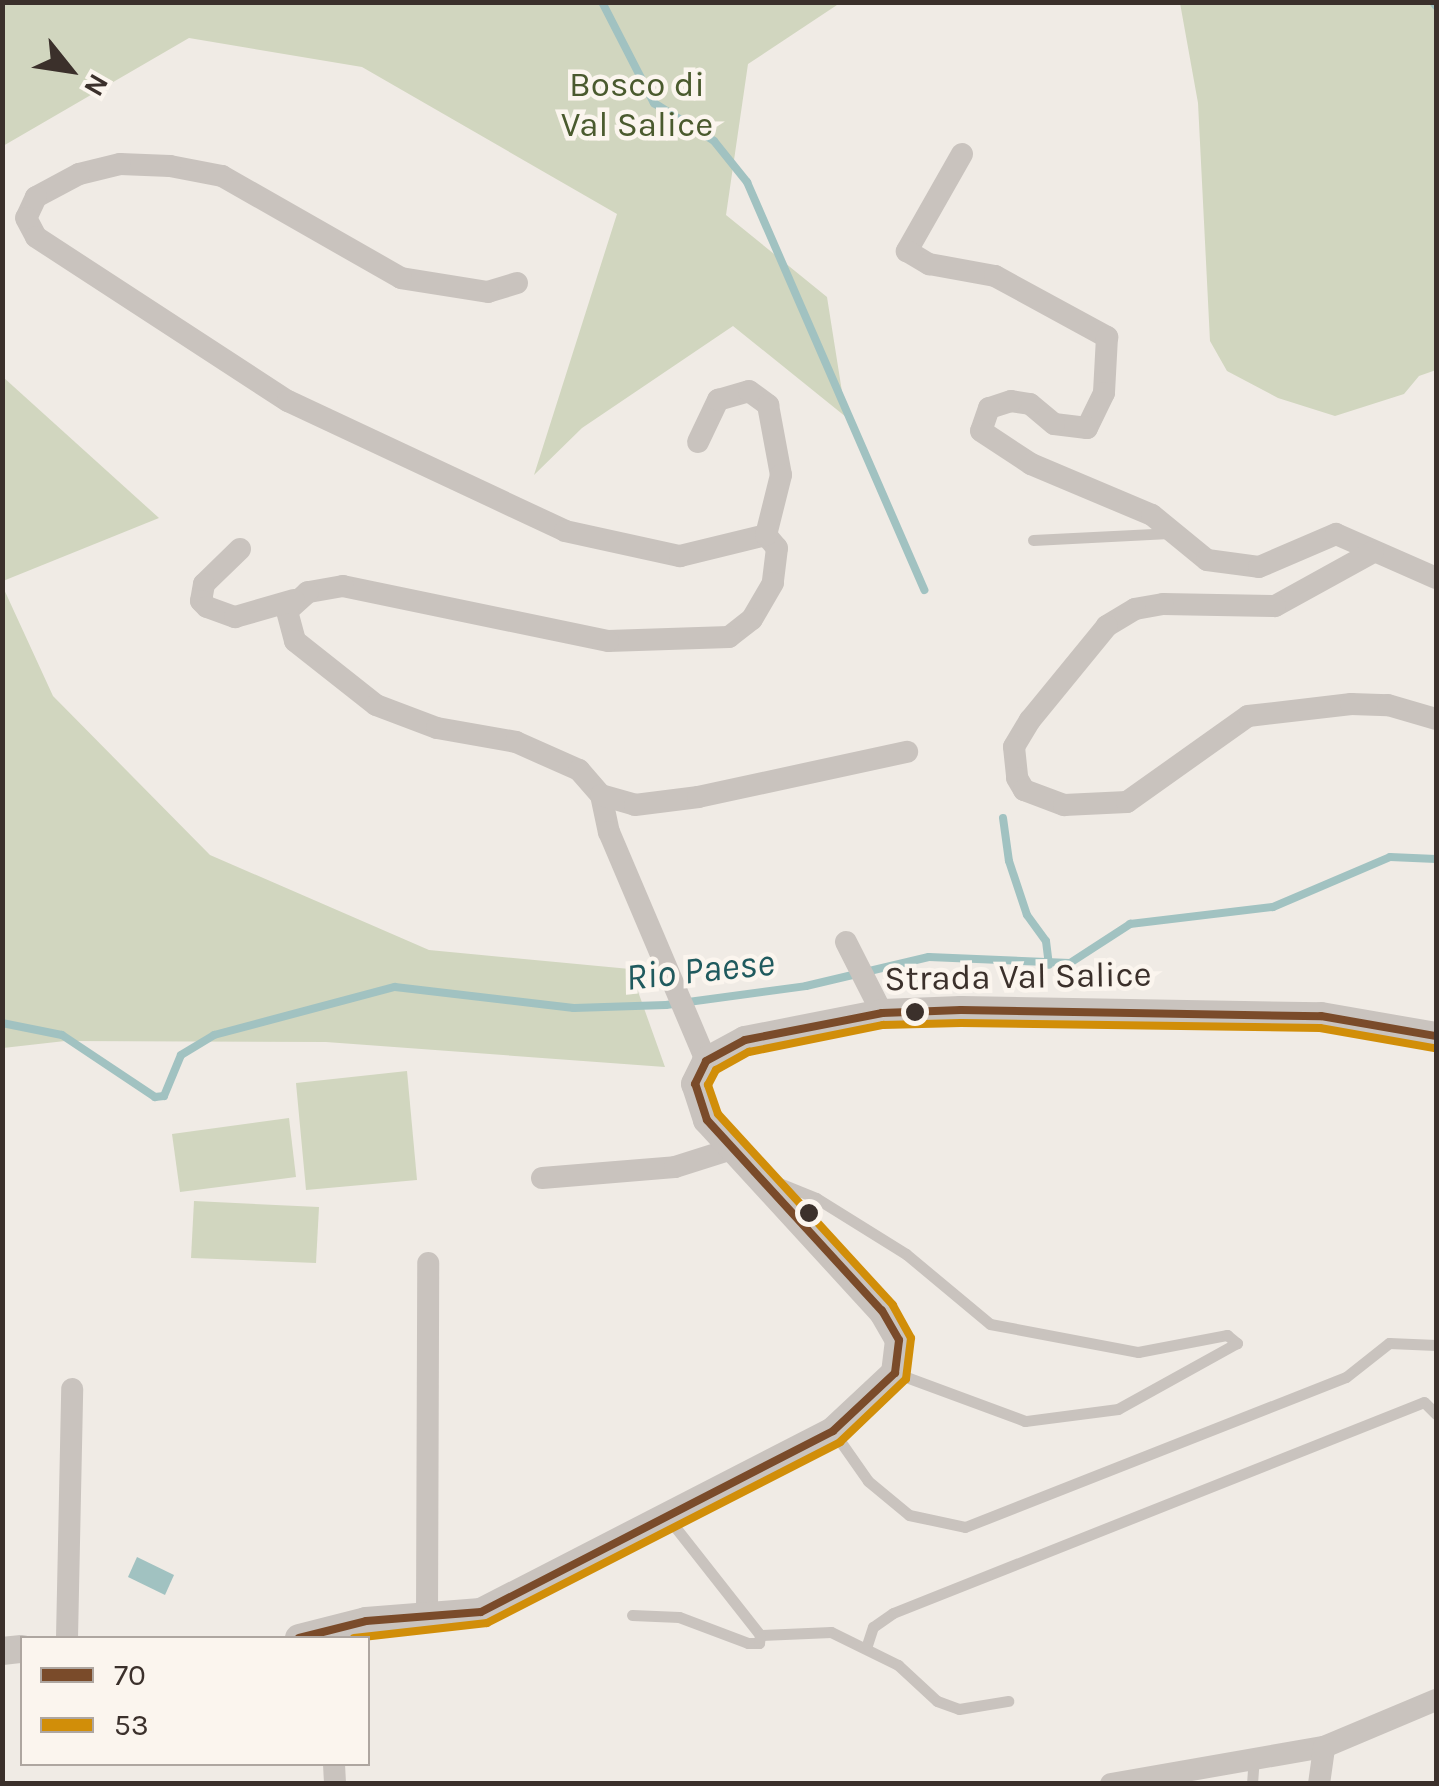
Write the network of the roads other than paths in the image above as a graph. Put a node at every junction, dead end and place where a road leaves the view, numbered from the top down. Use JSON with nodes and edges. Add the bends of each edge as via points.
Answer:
{"nodes":[{"id":1,"x":962,"y":154,"type":"dead end"},
{"id":2,"x":517,"y":283,"type":"dead end"},
{"id":3,"x":698,"y":442,"type":"dead end"},
{"id":4,"x":1169,"y":533,"type":"junction"},
{"id":5,"x":766,"y":535,"type":"junction"},
{"id":6,"x":1034,"y":540,"type":"dead end"},
{"id":7,"x":240,"y":549,"type":"dead end"},
{"id":8,"x":1373,"y":552,"type":"junction"},
{"id":9,"x":1436,"y":578,"type":"edge"},
{"id":10,"x":294,"y":600,"type":"junction"},
{"id":11,"x":1436,"y":719,"type":"edge"},
{"id":12,"x":907,"y":752,"type":"dead end"},
{"id":13,"x":601,"y":794,"type":"junction"},
{"id":14,"x":857,"y":960,"type":"dead end"},
{"id":15,"x":882,"y":1014,"type":"junction"},
{"id":16,"x":1436,"y":1036,"type":"edge"},
{"id":17,"x":706,"y":1060,"type":"junction"},
{"id":18,"x":729,"y":1150,"type":"junction"},
{"id":19,"x":750,"y":1171,"type":"junction"},
{"id":20,"x":542,"y":1178,"type":"dead end"},
{"id":21,"x":428,"y":1263,"type":"dead end"},
{"id":22,"x":1436,"y":1345,"type":"edge"},
{"id":23,"x":895,"y":1374,"type":"junction"},
{"id":24,"x":72,"y":1389,"type":"dead end"},
{"id":25,"x":1436,"y":1414,"type":"edge"},
{"id":26,"x":833,"y":1431,"type":"junction"},
{"id":27,"x":668,"y":1518,"type":"junction"},
{"id":28,"x":632,"y":1615,"type":"dead end"},
{"id":29,"x":428,"y":1618,"type":"junction"},
{"id":30,"x":760,"y":1635,"type":"junction"},
{"id":31,"x":67,"y":1636,"type":"edge"},
{"id":32,"x":318,"y":1636,"type":"edge"},
{"id":33,"x":867,"y":1645,"type":"junction"},
{"id":34,"x":1436,"y":1700,"type":"edge"},
{"id":35,"x":1008,"y":1701,"type":"dead end"},
{"id":36,"x":1324,"y":1746,"type":"junction"},
{"id":37,"x":1254,"y":1757,"type":"junction"},
{"id":38,"x":1110,"y":1784,"type":"edge"},
{"id":39,"x":1252,"y":1784,"type":"edge"},
{"id":40,"x":1319,"y":1784,"type":"edge"}],
"edges":[{"from":1,"to":4,"type":"street","via":[[907,251],[928,264],[995,276],[1106,336],[1104,392],[1087,428],[1054,424],[1030,404],[1011,400],[989,408],[980,431],[1031,464],[1122,498]]},
{"from":2,"to":5,"type":"street","via":[[488,292],[401,278],[222,176],[170,166],[120,164],[79,174],[36,197],[26,218],[36,237],[288,401],[565,531],[680,556]]},
{"from":3,"to":5,"type":"street","via":[[718,400],[749,391],[768,405],[781,474]]},
{"from":4,"to":6,"type":"lane"},
{"from":4,"to":8,"type":"street","via":[[1207,560],[1237,566],[1259,567],[1336,534]]},
{"from":5,"to":10,"type":"street","via":[[778,548],[773,583],[752,619],[729,636],[608,641],[561,635],[344,586]]},
{"from":7,"to":10,"type":"street","via":[[204,584],[200,601],[206,607],[236,616]]},
{"from":8,"to":9,"type":"street"},
{"from":8,"to":11,"type":"street","via":[[1274,606],[1163,604],[1135,609],[1107,626],[1030,720],[1014,747],[1016,778],[1044,800],[1115,804],[1146,795],[1248,716],[1351,704],[1388,705]]},
{"from":10,"to":13,"type":"street","via":[[286,620],[296,641],[376,705],[437,728],[541,750],[579,770]]},
{"from":12,"to":13,"type":"street","via":[[698,797],[635,805]]},
{"from":13,"to":17,"type":"street","via":[[610,832]]},
{"from":14,"to":15,"type":"street"},
{"from":15,"to":16,"type":"street","name":"Strada Val Salice","via":[[1321,1016]]},
{"from":15,"to":17,"type":"street","name":"Strada Val Salice","via":[[745,1040]]},
{"from":17,"to":18,"type":"street","via":[[696,1084],[707,1120]]},
{"from":18,"to":19,"type":"street"},
{"from":18,"to":20,"type":"street","via":[[675,1167]]},
{"from":19,"to":23,"type":"street","via":[[882,1311],[899,1340]]},
{"from":19,"to":23,"type":"lane","via":[[816,1198],[906,1254],[990,1324],[1138,1352],[1227,1335],[1237,1343],[1118,1410],[1025,1422],[940,1385]]},
{"from":21,"to":29,"type":"street"},
{"from":22,"to":26,"type":"lane","via":[[1389,1343],[1346,1377],[976,1525],[935,1524],[909,1515],[868,1482]]},
{"from":23,"to":26,"type":"street"},
{"from":24,"to":31,"type":"street"},
{"from":25,"to":33,"type":"lane","via":[[1424,1402],[892,1613],[873,1627]]},
{"from":26,"to":27,"type":"street"},
{"from":27,"to":29,"type":"street","via":[[481,1612]]},
{"from":27,"to":30,"type":"lane"},
{"from":28,"to":30,"type":"lane","via":[[679,1617],[748,1643],[759,1643]]},
{"from":29,"to":32,"type":"street","via":[[366,1621]]},
{"from":30,"to":33,"type":"lane","via":[[802,1629]]},
{"from":33,"to":35,"type":"lane","via":[[937,1701],[960,1709]]},
{"from":34,"to":36,"type":"street"},
{"from":36,"to":37,"type":"street"},
{"from":36,"to":40,"type":"street"},
{"from":37,"to":38,"type":"street"},
{"from":37,"to":39,"type":"lane"}]}
